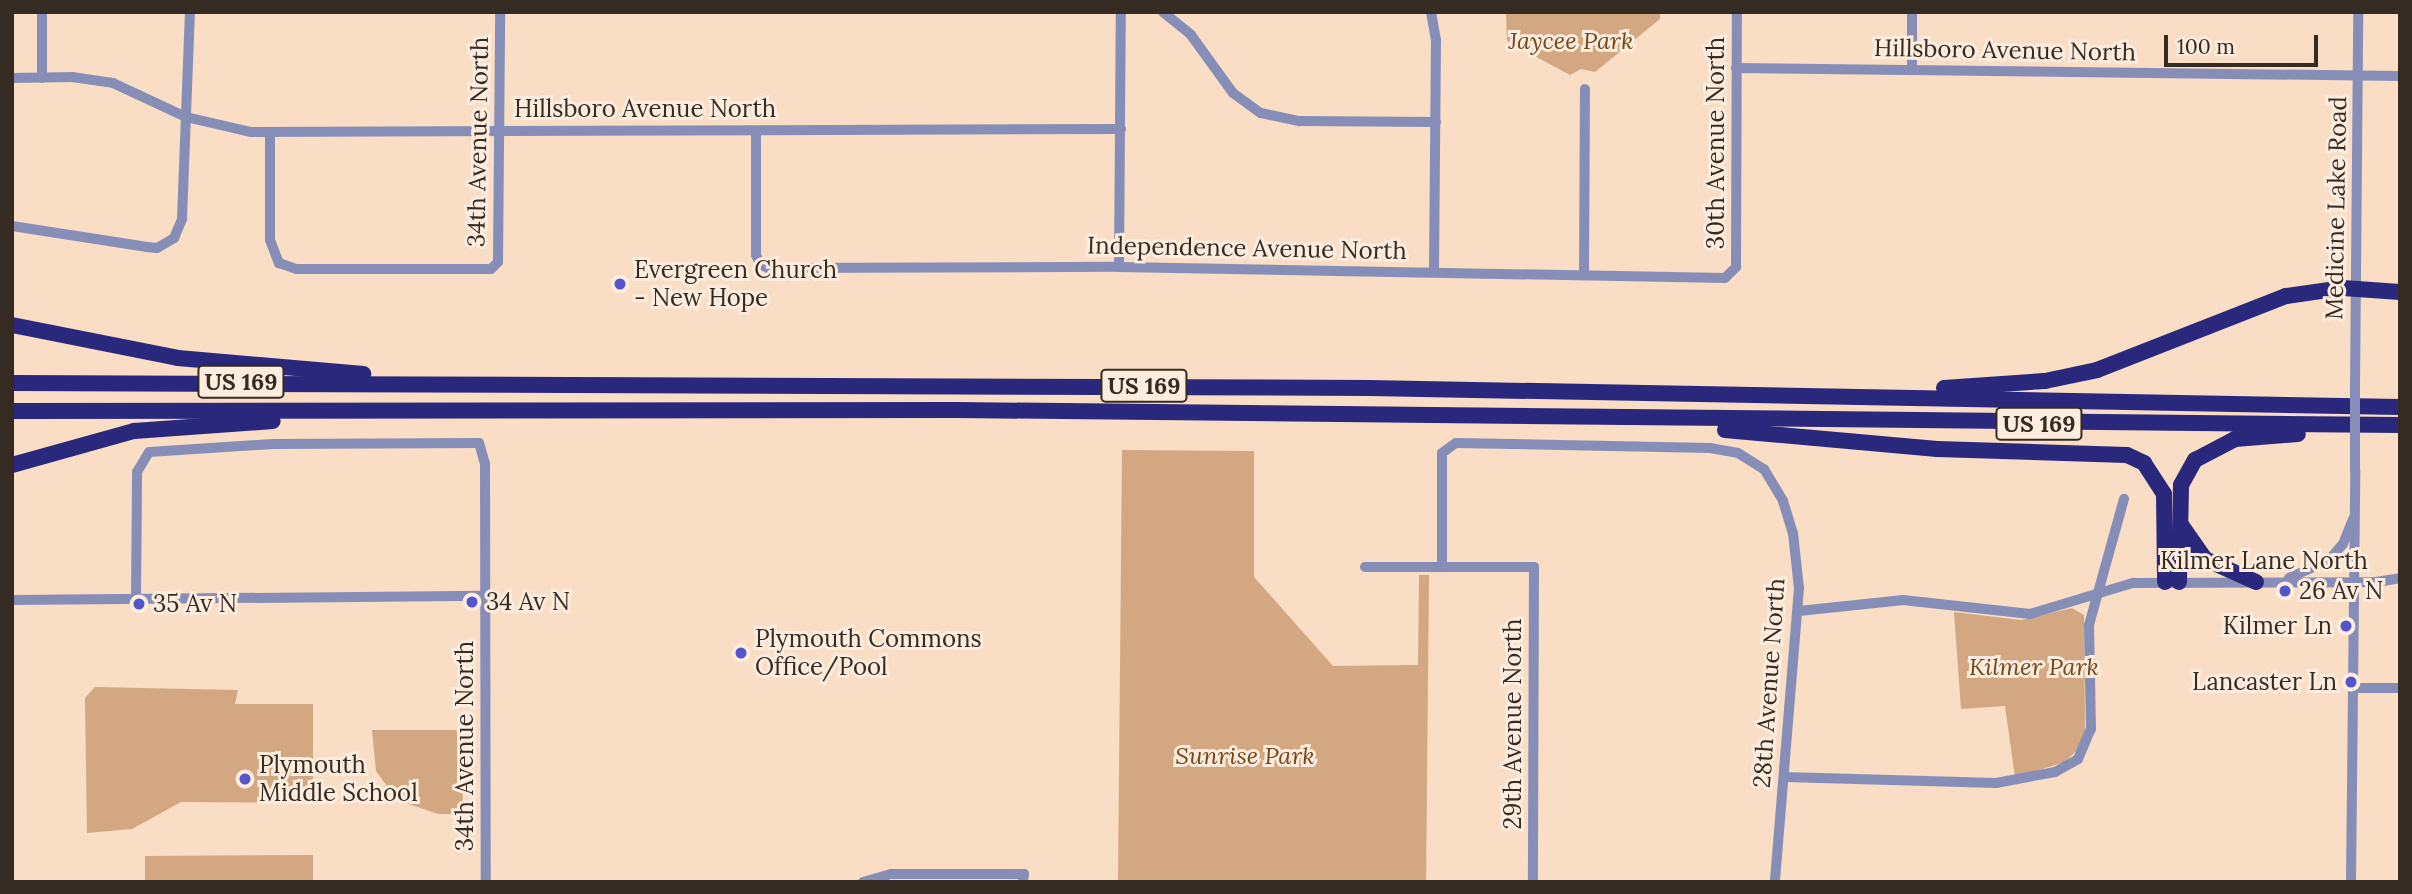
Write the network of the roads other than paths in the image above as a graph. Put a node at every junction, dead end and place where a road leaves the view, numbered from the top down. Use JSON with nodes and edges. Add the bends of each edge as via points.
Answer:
{"nodes":[{"id":1,"x":42,"y":12,"type":"edge"},
{"id":2,"x":190,"y":12,"type":"edge"},
{"id":3,"x":500,"y":12,"type":"edge"},
{"id":4,"x":1122,"y":12,"type":"edge"},
{"id":5,"x":1163,"y":12,"type":"edge"},
{"id":6,"x":1431,"y":12,"type":"edge"},
{"id":7,"x":1737,"y":12,"type":"edge"},
{"id":8,"x":1912,"y":12,"type":"edge"},
{"id":9,"x":2358,"y":12,"type":"edge"},
{"id":10,"x":1737,"y":68,"type":"junction"},
{"id":11,"x":1912,"y":70,"type":"junction"},
{"id":12,"x":2358,"y":75,"type":"junction"},
{"id":13,"x":2400,"y":76,"type":"edge"},
{"id":14,"x":12,"y":78,"type":"edge"},
{"id":15,"x":42,"y":78,"type":"junction"},
{"id":16,"x":1585,"y":89,"type":"dead end"},
{"id":17,"x":186,"y":117,"type":"junction"},
{"id":18,"x":1436,"y":122,"type":"junction"},
{"id":19,"x":1121,"y":129,"type":"junction"},
{"id":20,"x":500,"y":130,"type":"junction"},
{"id":21,"x":756,"y":131,"type":"junction"},
{"id":22,"x":270,"y":133,"type":"junction"},
{"id":23,"x":12,"y":226,"type":"edge"},
{"id":24,"x":1119,"y":267,"type":"junction"},
{"id":25,"x":1434,"y":272,"type":"junction"},
{"id":26,"x":1584,"y":274,"type":"junction"},
{"id":27,"x":1733,"y":274,"type":"joint"},
{"id":28,"x":2357,"y":288,"type":"junction"},
{"id":29,"x":2400,"y":292,"type":"edge"},
{"id":30,"x":12,"y":325,"type":"edge"},
{"id":31,"x":12,"y":383,"type":"edge"},
{"id":32,"x":470,"y":384,"type":"junction"},
{"id":33,"x":1819,"y":395,"type":"junction"},
{"id":34,"x":2400,"y":407,"type":"edge"},
{"id":35,"x":12,"y":411,"type":"edge"},
{"id":36,"x":401,"y":412,"type":"junction"},
{"id":37,"x":1678,"y":420,"type":"junction"},
{"id":38,"x":2400,"y":425,"type":"edge"},
{"id":39,"x":12,"y":465,"type":"edge"},
{"id":40,"x":2124,"y":499,"type":"dead end"},
{"id":41,"x":2180,"y":513,"type":"junction"},
{"id":42,"x":2355,"y":513,"type":"junction"},
{"id":43,"x":1365,"y":567,"type":"dead end"},
{"id":44,"x":1442,"y":567,"type":"junction"},
{"id":45,"x":2400,"y":578,"type":"edge"},
{"id":46,"x":2172,"y":582,"type":"junction"},
{"id":47,"x":2256,"y":582,"type":"junction"},
{"id":48,"x":2276,"y":582,"type":"junction"},
{"id":49,"x":2355,"y":583,"type":"junction"},
{"id":50,"x":2097,"y":592,"type":"junction"},
{"id":51,"x":486,"y":596,"type":"junction"},
{"id":52,"x":136,"y":597,"type":"junction"},
{"id":53,"x":12,"y":600,"type":"edge"},
{"id":54,"x":1799,"y":611,"type":"junction"},
{"id":55,"x":2353,"y":688,"type":"junction"},
{"id":56,"x":2400,"y":688,"type":"edge"},
{"id":57,"x":1786,"y":777,"type":"junction"},
{"id":58,"x":1024,"y":878,"type":"edge"},
{"id":59,"x":486,"y":882,"type":"edge"},
{"id":60,"x":863,"y":882,"type":"edge"},
{"id":61,"x":1533,"y":882,"type":"edge"},
{"id":62,"x":1775,"y":882,"type":"edge"},
{"id":63,"x":2351,"y":882,"type":"edge"}],
"edges":[{"from":1,"to":15,"type":"street"},
{"from":2,"to":17,"type":"street"},
{"from":3,"to":20,"type":"street","name":"34th Avenue North"},
{"from":4,"to":19,"type":"street"},
{"from":5,"to":18,"type":"street","via":[[1191,35],[1233,93],[1261,113],[1300,121]]},
{"from":6,"to":18,"type":"street","via":[[1436,40]]},
{"from":7,"to":10,"type":"street","name":"30th Avenue North"},
{"from":8,"to":11,"type":"street"},
{"from":9,"to":12,"type":"street","name":"Medicine Lake Road"},
{"from":10,"to":11,"type":"street","name":"Hillsboro Avenue North"},
{"from":10,"to":27,"type":"street","name":"30th Avenue North"},
{"from":11,"to":12,"type":"street","name":"Hillsboro Avenue North"},
{"from":12,"to":13,"type":"street","name":"Hillsboro Avenue North"},
{"from":12,"to":28,"type":"street","name":"Medicine Lake Road"},
{"from":14,"to":15,"type":"street","name":"Hillsboro Avenue North"},
{"from":15,"to":17,"type":"street","name":"Hillsboro Avenue North","via":[[113,83]]},
{"from":16,"to":26,"type":"street"},
{"from":17,"to":22,"type":"street","name":"Hillsboro Avenue North","via":[[235,131]]},
{"from":17,"to":23,"type":"street","via":[[182,219],[180,229],[166,244],[147,247]]},
{"from":18,"to":25,"type":"street"},
{"from":19,"to":21,"type":"street","name":"Hillsboro Avenue North"},
{"from":19,"to":24,"type":"street"},
{"from":20,"to":21,"type":"street","name":"Hillsboro Avenue North"},
{"from":20,"to":22,"type":"street","name":"Hillsboro Avenue North"},
{"from":20,"to":22,"type":"street","name":"34th Avenue North","via":[[498,262],[491,269],[296,269],[279,263],[271,251]]},
{"from":21,"to":24,"type":"street","name":"Independence Avenue North","via":[[760,264],[768,268]]},
{"from":24,"to":25,"type":"street","name":"Independence Avenue North"},
{"from":25,"to":26,"type":"street","name":"Independence Avenue North"},
{"from":26,"to":27,"type":"street","name":"Independence Avenue North","via":[[1725,278]]},
{"from":28,"to":29,"type":"highway"},
{"from":28,"to":33,"type":"highway","via":[[2265,302],[2131,359],[2073,376]]},
{"from":28,"to":42,"type":"street","name":"Medicine Lake Road","bridge":true},
{"from":30,"to":32,"type":"highway","via":[[178,358]]},
{"from":31,"to":32,"type":"highway","number":"US 169"},
{"from":32,"to":33,"type":"highway","number":"US 169","via":[[979,384]]},
{"from":33,"to":34,"type":"highway","number":"US 169"},
{"from":35,"to":36,"type":"highway","number":"US 169"},
{"from":36,"to":37,"type":"highway","number":"US 169","via":[[957,410]]},
{"from":36,"to":39,"type":"highway","via":[[134,432]]},
{"from":37,"to":38,"type":"highway","number":"US 169"},
{"from":37,"to":46,"type":"highway","via":[[1723,430],[1937,449],[2127,455],[2144,463],[2164,494]]},
{"from":38,"to":41,"type":"highway","via":[[2220,444],[2207,450],[2187,471],[2181,485]]},
{"from":40,"to":50,"type":"street"},
{"from":41,"to":46,"type":"highway"},
{"from":41,"to":47,"type":"highway","via":[[2184,532],[2204,559]]},
{"from":42,"to":48,"type":"street","via":[[2343,544],[2329,560],[2307,573]]},
{"from":42,"to":49,"type":"street","name":"Medicine Lake Road"},
{"from":43,"to":44,"type":"street"},
{"from":44,"to":54,"type":"street","name":"28th Avenue North","via":[[1442,453],[1456,443],[1710,448],[1751,458],[1774,481],[1793,533]]},
{"from":44,"to":61,"type":"street","name":"29th Avenue North","via":[[1534,567]]},
{"from":45,"to":49,"type":"street","name":"Kilmer Lane North"},
{"from":46,"to":47,"type":"street","name":"Kilmer Lane North"},
{"from":46,"to":50,"type":"street","name":"Kilmer Lane North","via":[[2133,583]]},
{"from":47,"to":48,"type":"street","name":"Kilmer Lane North"},
{"from":48,"to":49,"type":"street","name":"Kilmer Lane North"},
{"from":49,"to":55,"type":"street","name":"Medicine Lake Road"},
{"from":50,"to":54,"type":"street","name":"Kilmer Lane North","via":[[2030,614],[1903,600]]},
{"from":50,"to":57,"type":"street","via":[[2087,651],[2091,729],[2083,752],[2069,765],[2016,780],[1969,785]]},
{"from":51,"to":52,"type":"street"},
{"from":51,"to":52,"type":"street","name":"34th Avenue North","via":[[485,454],[479,443],[156,450],[144,456],[137,472]]},
{"from":51,"to":59,"type":"street","name":"34th Avenue North"},
{"from":52,"to":53,"type":"street"},
{"from":54,"to":57,"type":"street","name":"28th Avenue North"},
{"from":55,"to":56,"type":"street"},
{"from":55,"to":63,"type":"street","name":"Medicine Lake Road"},
{"from":57,"to":62,"type":"street","name":"28th Avenue North"},
{"from":58,"to":60,"type":"street","via":[[891,874]]}]}
